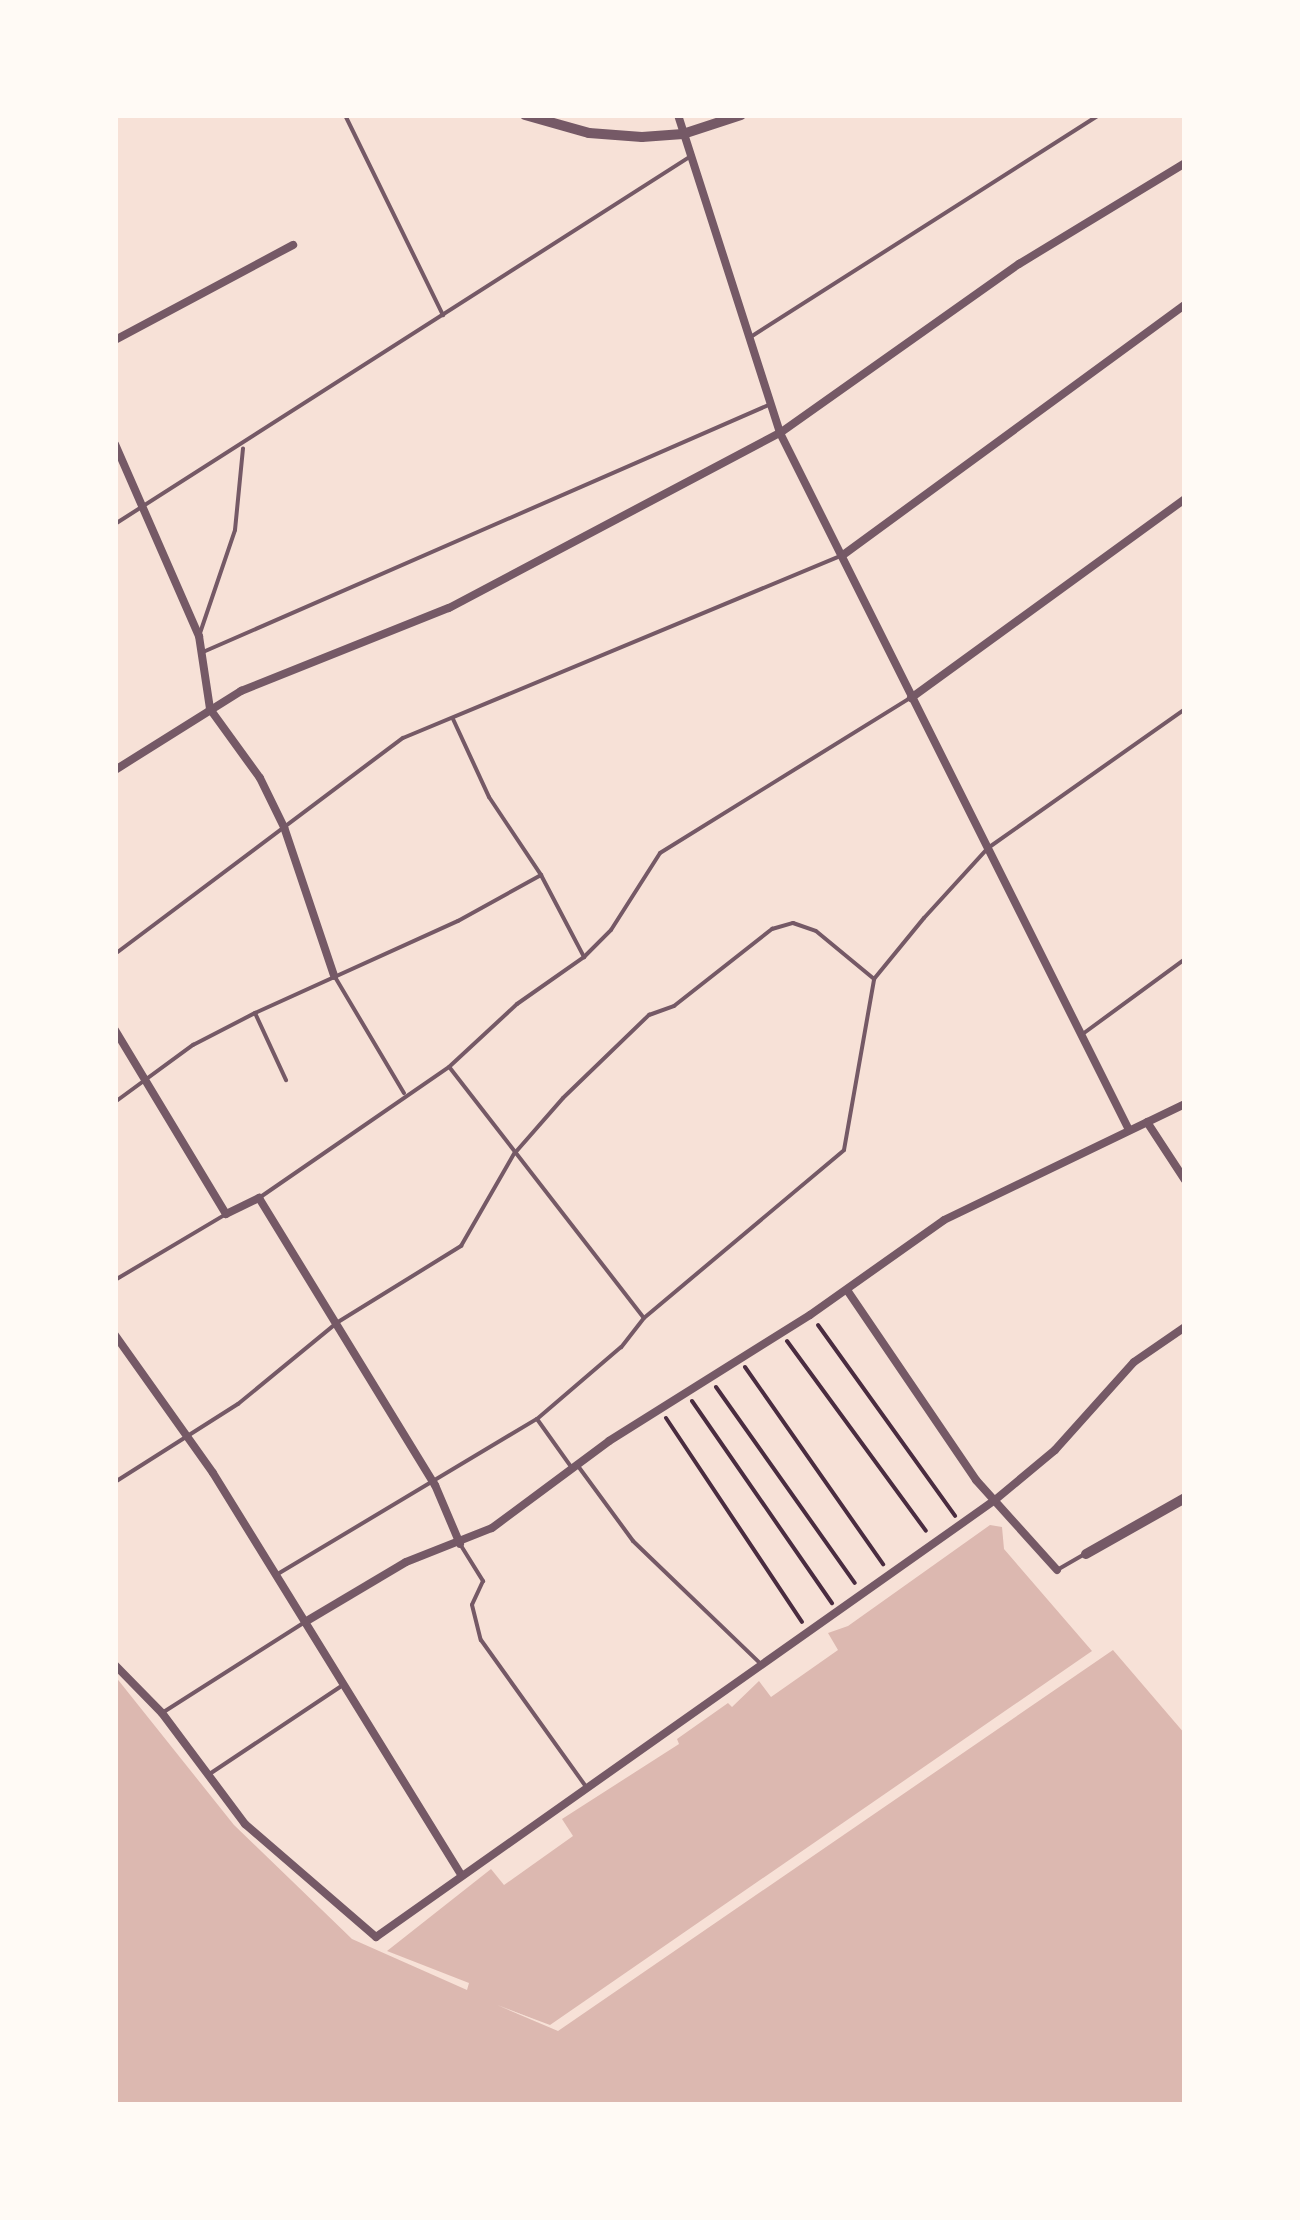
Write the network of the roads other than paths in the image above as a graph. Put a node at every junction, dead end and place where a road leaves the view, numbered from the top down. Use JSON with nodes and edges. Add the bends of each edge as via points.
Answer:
{"nodes":[{"id":1,"x":345,"y":115,"type":"edge"},
{"id":2,"x":525,"y":115,"type":"edge"},
{"id":3,"x":678,"y":115,"type":"edge"},
{"id":4,"x":740,"y":115,"type":"edge"},
{"id":5,"x":1099,"y":115,"type":"edge"},
{"id":6,"x":683,"y":134,"type":"junction"},
{"id":7,"x":690,"y":157,"type":"junction"},
{"id":8,"x":1185,"y":163,"type":"edge"},
{"id":9,"x":293,"y":245,"type":"dead end"},
{"id":10,"x":1185,"y":305,"type":"edge"},
{"id":11,"x":443,"y":315,"type":"junction"},
{"id":12,"x":749,"y":338,"type":"junction"},
{"id":13,"x":115,"y":340,"type":"edge"},
{"id":14,"x":770,"y":404,"type":"junction"},
{"id":15,"x":780,"y":433,"type":"junction"},
{"id":16,"x":115,"y":444,"type":"edge"},
{"id":17,"x":243,"y":446,"type":"junction"},
{"id":18,"x":1185,"y":499,"type":"edge"},
{"id":19,"x":140,"y":510,"type":"junction"},
{"id":20,"x":115,"y":524,"type":"edge"},
{"id":21,"x":843,"y":555,"type":"junction"},
{"id":22,"x":199,"y":636,"type":"junction"},
{"id":23,"x":203,"y":652,"type":"junction"},
{"id":24,"x":912,"y":698,"type":"junction"},
{"id":25,"x":210,"y":709,"type":"junction"},
{"id":26,"x":1185,"y":709,"type":"edge"},
{"id":27,"x":452,"y":719,"type":"junction"},
{"id":28,"x":115,"y":770,"type":"edge"},
{"id":29,"x":284,"y":827,"type":"junction"},
{"id":30,"x":988,"y":848,"type":"junction"},
{"id":31,"x":541,"y":875,"type":"junction"},
{"id":32,"x":115,"y":954,"type":"edge"},
{"id":33,"x":584,"y":956,"type":"junction"},
{"id":34,"x":1185,"y":959,"type":"edge"},
{"id":35,"x":334,"y":976,"type":"junction"},
{"id":36,"x":874,"y":979,"type":"junction"},
{"id":37,"x":255,"y":1012,"type":"junction"},
{"id":38,"x":115,"y":1030,"type":"edge"},
{"id":39,"x":1084,"y":1033,"type":"junction"},
{"id":40,"x":449,"y":1067,"type":"junction"},
{"id":41,"x":145,"y":1080,"type":"junction"},
{"id":42,"x":286,"y":1080,"type":"dead end"},
{"id":43,"x":404,"y":1093,"type":"junction"},
{"id":44,"x":115,"y":1102,"type":"edge"},
{"id":45,"x":1185,"y":1104,"type":"edge"},
{"id":46,"x":1147,"y":1122,"type":"junction"},
{"id":47,"x":1128,"y":1130,"type":"junction"},
{"id":48,"x":514,"y":1154,"type":"junction"},
{"id":49,"x":1185,"y":1180,"type":"edge"},
{"id":50,"x":258,"y":1198,"type":"junction"},
{"id":51,"x":226,"y":1214,"type":"junction"},
{"id":52,"x":115,"y":1280,"type":"edge"},
{"id":53,"x":847,"y":1290,"type":"junction"},
{"id":54,"x":644,"y":1318,"type":"junction"},
{"id":55,"x":338,"y":1322,"type":"junction"},
{"id":56,"x":1185,"y":1327,"type":"edge"},
{"id":57,"x":115,"y":1335,"type":"edge"},
{"id":58,"x":537,"y":1418,"type":"junction"},
{"id":59,"x":188,"y":1438,"type":"junction"},
{"id":60,"x":574,"y":1466,"type":"junction"},
{"id":61,"x":115,"y":1482,"type":"edge"},
{"id":62,"x":435,"y":1486,"type":"junction"},
{"id":63,"x":1185,"y":1498,"type":"edge"},
{"id":64,"x":995,"y":1500,"type":"junction"},
{"id":65,"x":460,"y":1544,"type":"junction"},
{"id":66,"x":1086,"y":1554,"type":"joint"},
{"id":67,"x":1057,"y":1570,"type":"joint"},
{"id":68,"x":276,"y":1575,"type":"junction"},
{"id":69,"x":305,"y":1622,"type":"junction"},
{"id":70,"x":761,"y":1664,"type":"junction"},
{"id":71,"x":115,"y":1665,"type":"edge"},
{"id":72,"x":340,"y":1687,"type":"junction"},
{"id":73,"x":162,"y":1713,"type":"junction"},
{"id":74,"x":208,"y":1775,"type":"junction"},
{"id":75,"x":587,"y":1788,"type":"junction"},
{"id":76,"x":461,"y":1874,"type":"junction"}],
"edges":[{"from":1,"to":11,"type":"lane"},
{"from":2,"to":6,"type":"street","via":[[589,133]]},
{"from":3,"to":6,"type":"street"},
{"from":4,"to":6,"type":"street"},
{"from":5,"to":12,"type":"lane"},
{"from":6,"to":7,"type":"street"},
{"from":7,"to":11,"type":"lane"},
{"from":7,"to":12,"type":"street"},
{"from":8,"to":15,"type":"street","via":[[1019,264]]},
{"from":9,"to":13,"type":"street"},
{"from":10,"to":21,"type":"street"},
{"from":11,"to":17,"type":"lane"},
{"from":12,"to":14,"type":"street"},
{"from":14,"to":15,"type":"street"},
{"from":14,"to":23,"type":"lane"},
{"from":15,"to":21,"type":"street"},
{"from":15,"to":25,"type":"street","via":[[449,608]]},
{"from":16,"to":19,"type":"street"},
{"from":17,"to":19,"type":"lane"},
{"from":17,"to":22,"type":"lane","via":[[235,530]]},
{"from":18,"to":24,"type":"street"},
{"from":19,"to":20,"type":"lane"},
{"from":19,"to":22,"type":"street"},
{"from":21,"to":24,"type":"street"},
{"from":21,"to":27,"type":"lane"},
{"from":22,"to":23,"type":"street"},
{"from":23,"to":25,"type":"street"},
{"from":24,"to":30,"type":"street"},
{"from":24,"to":33,"type":"lane","via":[[660,854],[612,930]]},
{"from":25,"to":28,"type":"street","via":[[150,754]]},
{"from":25,"to":29,"type":"street","via":[[260,778]]},
{"from":26,"to":30,"type":"lane"},
{"from":27,"to":29,"type":"lane","via":[[378,753]]},
{"from":27,"to":31,"type":"lane","via":[[488,797]]},
{"from":29,"to":32,"type":"lane"},
{"from":29,"to":35,"type":"street"},
{"from":30,"to":36,"type":"lane"},
{"from":30,"to":39,"type":"street"},
{"from":31,"to":33,"type":"lane"},
{"from":31,"to":35,"type":"lane"},
{"from":33,"to":40,"type":"lane","via":[[539,986]]},
{"from":34,"to":39,"type":"lane"},
{"from":35,"to":37,"type":"lane"},
{"from":35,"to":43,"type":"lane"},
{"from":36,"to":48,"type":"lane","via":[[816,931],[793,923],[772,928],[674,1006],[649,1015]]},
{"from":36,"to":54,"type":"lane","via":[[844,1150]]},
{"from":37,"to":41,"type":"lane"},
{"from":37,"to":42,"type":"lane"},
{"from":38,"to":41,"type":"street"},
{"from":39,"to":47,"type":"street"},
{"from":40,"to":43,"type":"lane"},
{"from":40,"to":48,"type":"lane"},
{"from":41,"to":44,"type":"lane"},
{"from":41,"to":51,"type":"street"},
{"from":43,"to":50,"type":"lane"},
{"from":45,"to":46,"type":"street"},
{"from":46,"to":47,"type":"street"},
{"from":46,"to":49,"type":"street"},
{"from":47,"to":53,"type":"street","via":[[944,1220]]},
{"from":48,"to":54,"type":"lane"},
{"from":48,"to":55,"type":"lane","via":[[461,1246]]},
{"from":50,"to":51,"type":"street"},
{"from":50,"to":55,"type":"street"},
{"from":51,"to":52,"type":"lane"},
{"from":53,"to":60,"type":"street"},
{"from":53,"to":64,"type":"street"},
{"from":54,"to":58,"type":"lane","via":[[621,1347]]},
{"from":55,"to":59,"type":"lane"},
{"from":55,"to":62,"type":"street"},
{"from":56,"to":64,"type":"street","via":[[1134,1362],[1055,1450]]},
{"from":57,"to":59,"type":"street"},
{"from":58,"to":60,"type":"lane"},
{"from":58,"to":62,"type":"lane"},
{"from":59,"to":61,"type":"lane"},
{"from":59,"to":68,"type":"street"},
{"from":60,"to":65,"type":"street"},
{"from":60,"to":70,"type":"lane","via":[[633,1541]]},
{"from":62,"to":65,"type":"street"},
{"from":62,"to":68,"type":"lane"},
{"from":63,"to":66,"type":"street"},
{"from":64,"to":67,"type":"street"},
{"from":64,"to":70,"type":"street"},
{"from":65,"to":69,"type":"street","via":[[406,1562]]},
{"from":65,"to":75,"type":"lane","via":[[483,1581],[472,1605],[481,1640]]},
{"from":66,"to":67,"type":"lane"},
{"from":68,"to":69,"type":"street"},
{"from":69,"to":72,"type":"street"},
{"from":69,"to":73,"type":"lane"},
{"from":70,"to":75,"type":"street"},
{"from":71,"to":73,"type":"street"},
{"from":72,"to":74,"type":"lane"},
{"from":72,"to":76,"type":"street"},
{"from":73,"to":74,"type":"street"},
{"from":74,"to":76,"type":"street","via":[[245,1824],[376,1937]]},
{"from":75,"to":76,"type":"street"}]}
